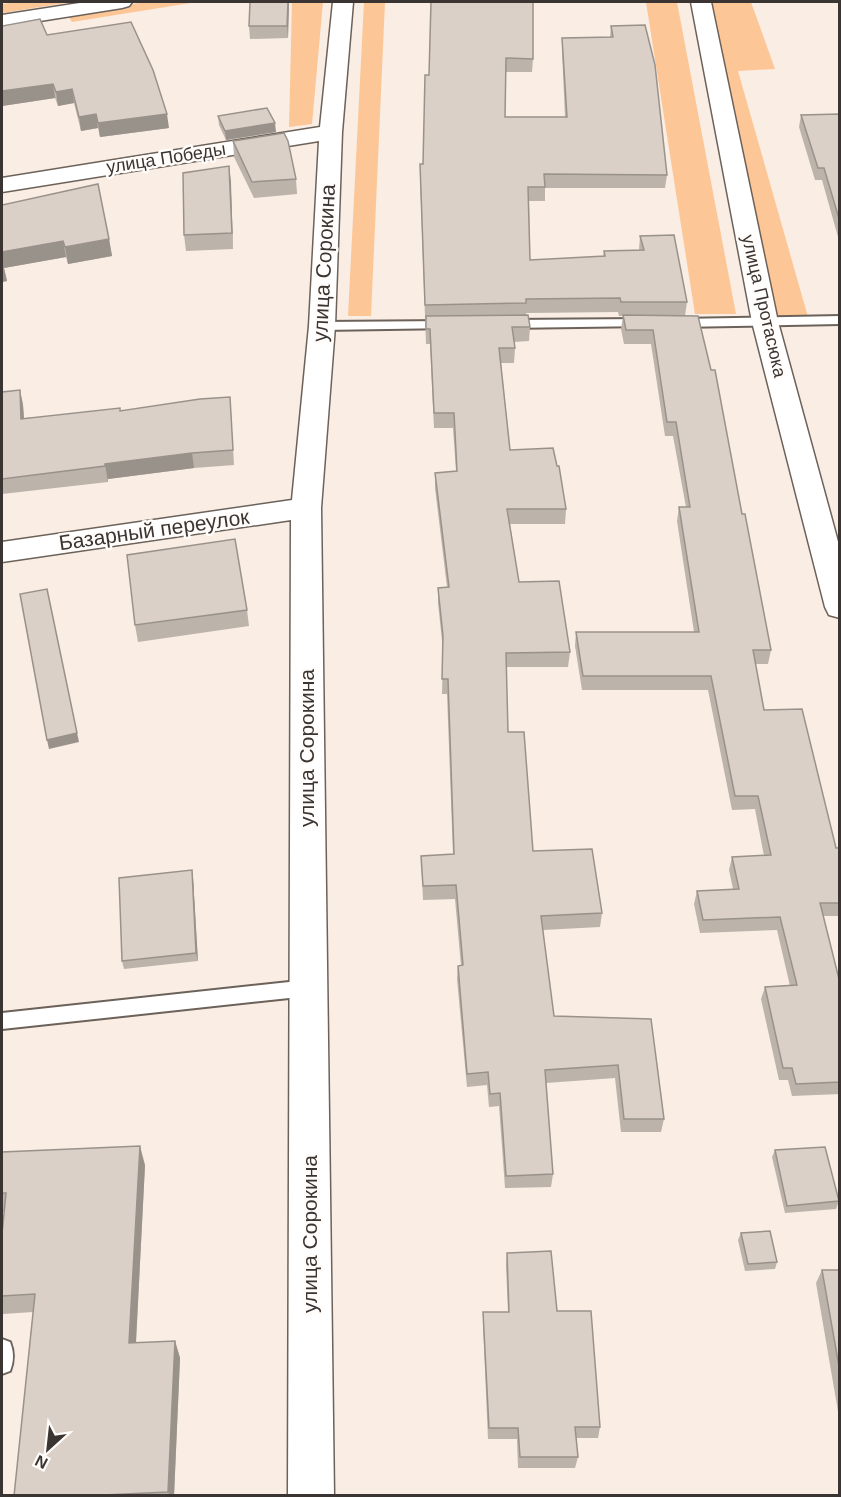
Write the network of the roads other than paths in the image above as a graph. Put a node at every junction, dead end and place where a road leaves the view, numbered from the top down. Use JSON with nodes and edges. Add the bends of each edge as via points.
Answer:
{"nodes":[{"id":1,"x":122,"y":2,"type":"edge"},
{"id":2,"x":343,"y":2,"type":"edge"},
{"id":3,"x":701,"y":2,"type":"edge"},
{"id":4,"x":2,"y":21,"type":"edge"},
{"id":5,"x":330,"y":132,"type":"junction"},
{"id":6,"x":2,"y":185,"type":"edge"},
{"id":7,"x":840,"y":320,"type":"edge"},
{"id":8,"x":765,"y":322,"type":"junction"},
{"id":9,"x":490,"y":324,"type":"edge"},
{"id":10,"x":466,"y":325,"type":"edge"},
{"id":11,"x":322,"y":326,"type":"junction"},
{"id":12,"x":306,"y":508,"type":"junction"},
{"id":13,"x":2,"y":552,"type":"edge"},
{"id":14,"x":840,"y":607,"type":"edge"},
{"id":15,"x":308,"y":988,"type":"junction"},
{"id":16,"x":2,"y":1021,"type":"edge"},
{"id":17,"x":2,"y":1350,"type":"edge"},
{"id":18,"x":2,"y":1363,"type":"edge"},
{"id":19,"x":306,"y":1492,"type":"edge"}],
"edges":[{"from":1,"to":4,"type":"street"},
{"from":2,"to":5,"type":"street","name":"улица Сорокина"},
{"from":3,"to":8,"type":"street","name":"улица Протасюка"},
{"from":5,"to":6,"type":"street","name":"улица Победы"},
{"from":5,"to":11,"type":"street","name":"улица Сорокина"},
{"from":7,"to":8,"type":"lane"},
{"from":8,"to":9,"type":"lane"},
{"from":8,"to":14,"type":"street","name":"улица Протасюка"},
{"from":10,"to":11,"type":"lane"},
{"from":11,"to":12,"type":"street","name":"улица Сорокина"},
{"from":12,"to":13,"type":"street","name":"Базарный переулок"},
{"from":12,"to":15,"type":"street","name":"улица Сорокина"},
{"from":15,"to":16,"type":"lane"},
{"from":15,"to":19,"type":"street","name":"улица Сорокина"},
{"from":17,"to":18,"type":"lane"}]}
